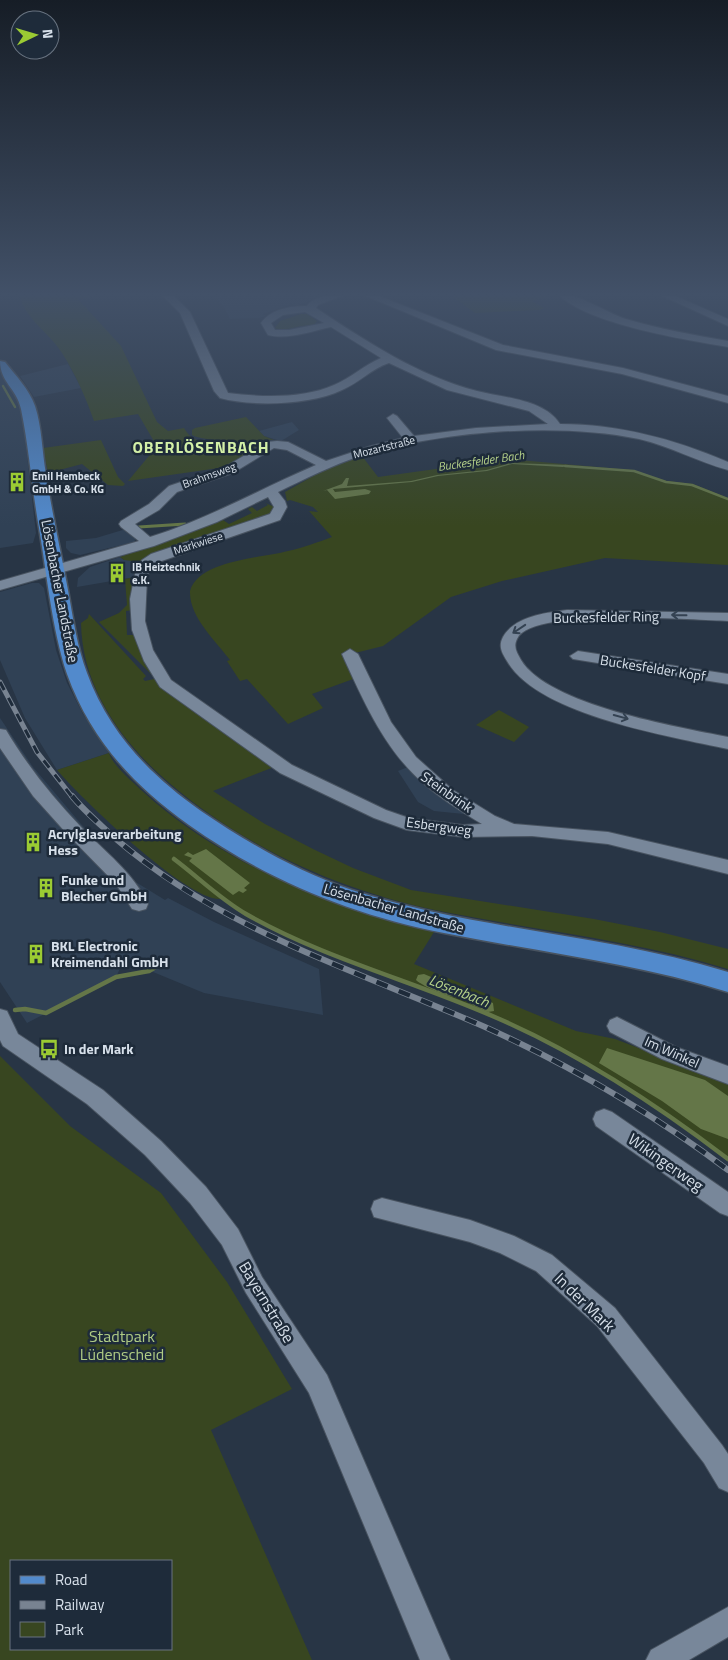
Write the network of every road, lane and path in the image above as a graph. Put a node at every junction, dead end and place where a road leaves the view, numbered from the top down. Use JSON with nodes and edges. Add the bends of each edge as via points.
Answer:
{"nodes":[{"id":1,"x":5,"y":371,"type":"edge"},
{"id":2,"x":211,"y":371,"type":"edge"},
{"id":3,"x":361,"y":371,"type":"edge"},
{"id":4,"x":415,"y":371,"type":"edge"},
{"id":5,"x":625,"y":371,"type":"edge"},
{"id":6,"x":728,"y":400,"type":"edge"},
{"id":7,"x":393,"y":418,"type":"dead end"},
{"id":8,"x":556,"y":427,"type":"junction"},
{"id":9,"x":410,"y":439,"type":"junction"},
{"id":10,"x":325,"y":465,"type":"junction"},
{"id":11,"x":728,"y":466,"type":"edge"},
{"id":12,"x":270,"y":493,"type":"junction"},
{"id":13,"x":149,"y":542,"type":"junction"},
{"id":14,"x":56,"y":569,"type":"junction"},
{"id":15,"x":0,"y":586,"type":"edge"},
{"id":16,"x":728,"y":617,"type":"edge"},
{"id":17,"x":350,"y":654,"type":"dead end"},
{"id":18,"x":578,"y":656,"type":"dead end"},
{"id":19,"x":160,"y":675,"type":"joint"},
{"id":20,"x":728,"y":679,"type":"edge"},
{"id":21,"x":0,"y":734,"type":"edge"},
{"id":22,"x":728,"y":743,"type":"edge"},
{"id":23,"x":519,"y":830,"type":"junction"},
{"id":24,"x":728,"y":867,"type":"edge"},
{"id":25,"x":139,"y":904,"type":"dead end"},
{"id":26,"x":728,"y":982,"type":"edge"},
{"id":27,"x":0,"y":1017,"type":"edge"},
{"id":28,"x":617,"y":1026,"type":"dead end"},
{"id":29,"x":728,"y":1075,"type":"edge"},
{"id":30,"x":604,"y":1119,"type":"dead end"},
{"id":31,"x":728,"y":1205,"type":"edge"},
{"id":32,"x":382,"y":1209,"type":"dead end"},
{"id":33,"x":728,"y":1479,"type":"edge"},
{"id":34,"x":728,"y":1621,"type":"edge"},
{"id":35,"x":435,"y":1660,"type":"edge"},
{"id":36,"x":661,"y":1660,"type":"edge"}],
"edges":[{"from":1,"to":14,"type":"main road","name":"Lösenbacher Landstraße","via":[[28,408]]},
{"from":2,"to":3,"type":"street","via":[[224,396],[286,397],[337,388]]},
{"from":4,"to":8,"type":"street","via":[[445,385],[540,412],[553,419]]},
{"from":5,"to":6,"type":"street"},
{"from":7,"to":9,"type":"street"},
{"from":8,"to":9,"type":"street","name":"Mozartstraße"},
{"from":8,"to":11,"type":"street","name":"Mozartstraße","via":[[592,428],[638,435]]},
{"from":9,"to":10,"type":"street","name":"Mozartstraße"},
{"from":10,"to":12,"type":"street","name":"Mozartstraße"},
{"from":10,"to":13,"type":"street","name":"Brahmsweg","via":[[288,447],[270,446],[229,470],[173,489],[154,508],[126,524]]},
{"from":12,"to":13,"type":"street","name":"Mozartstraße","via":[[195,527]]},
{"from":12,"to":19,"type":"street","name":"Markwiese","via":[[278,498],[281,505],[275,517],[152,559],[144,568],[138,588],[141,638]]},
{"from":13,"to":14,"type":"street","name":"Mozartstraße"},
{"from":14,"to":15,"type":"street","name":"Mozartstraße"},
{"from":14,"to":26,"type":"main road","name":"Lösenbacher Landstraße","via":[[72,658],[99,720],[123,756],[139,773],[226,840],[304,881],[350,898],[441,923],[622,955],[680,967]]},
{"from":16,"to":22,"type":"street","name":"Buckesfelder Ring","one_way":true,"via":[[561,616],[523,626],[511,634],[508,647],[523,674],[560,696],[610,714]]},
{"from":17,"to":23,"type":"street","name":"Steinbrink","via":[[393,740],[415,768],[460,803],[503,827]]},
{"from":18,"to":20,"type":"street","name":"Buckesfelder Kopf"},
{"from":19,"to":23,"type":"street","name":"Esbergweg","via":[[174,690],[277,764],[380,814],[407,824],[446,829]]},
{"from":21,"to":25,"type":"street","via":[[10,753],[51,807],[128,886]]},
{"from":23,"to":24,"type":"street","name":"Esbergweg","via":[[631,842]]},
{"from":27,"to":35,"type":"street","name":"Bayernstraße","via":[[10,1040],[95,1097],[153,1148],[198,1195],[230,1238],[254,1285],[318,1384]]},
{"from":28,"to":29,"type":"street","name":"Im Winkel","via":[[669,1053]]},
{"from":30,"to":31,"type":"street","name":"Wikingerweg"},
{"from":32,"to":33,"type":"street","name":"In der Mark","via":[[470,1231],[544,1263],[606,1317],[713,1454]]},
{"from":34,"to":36,"type":"street"}]}
